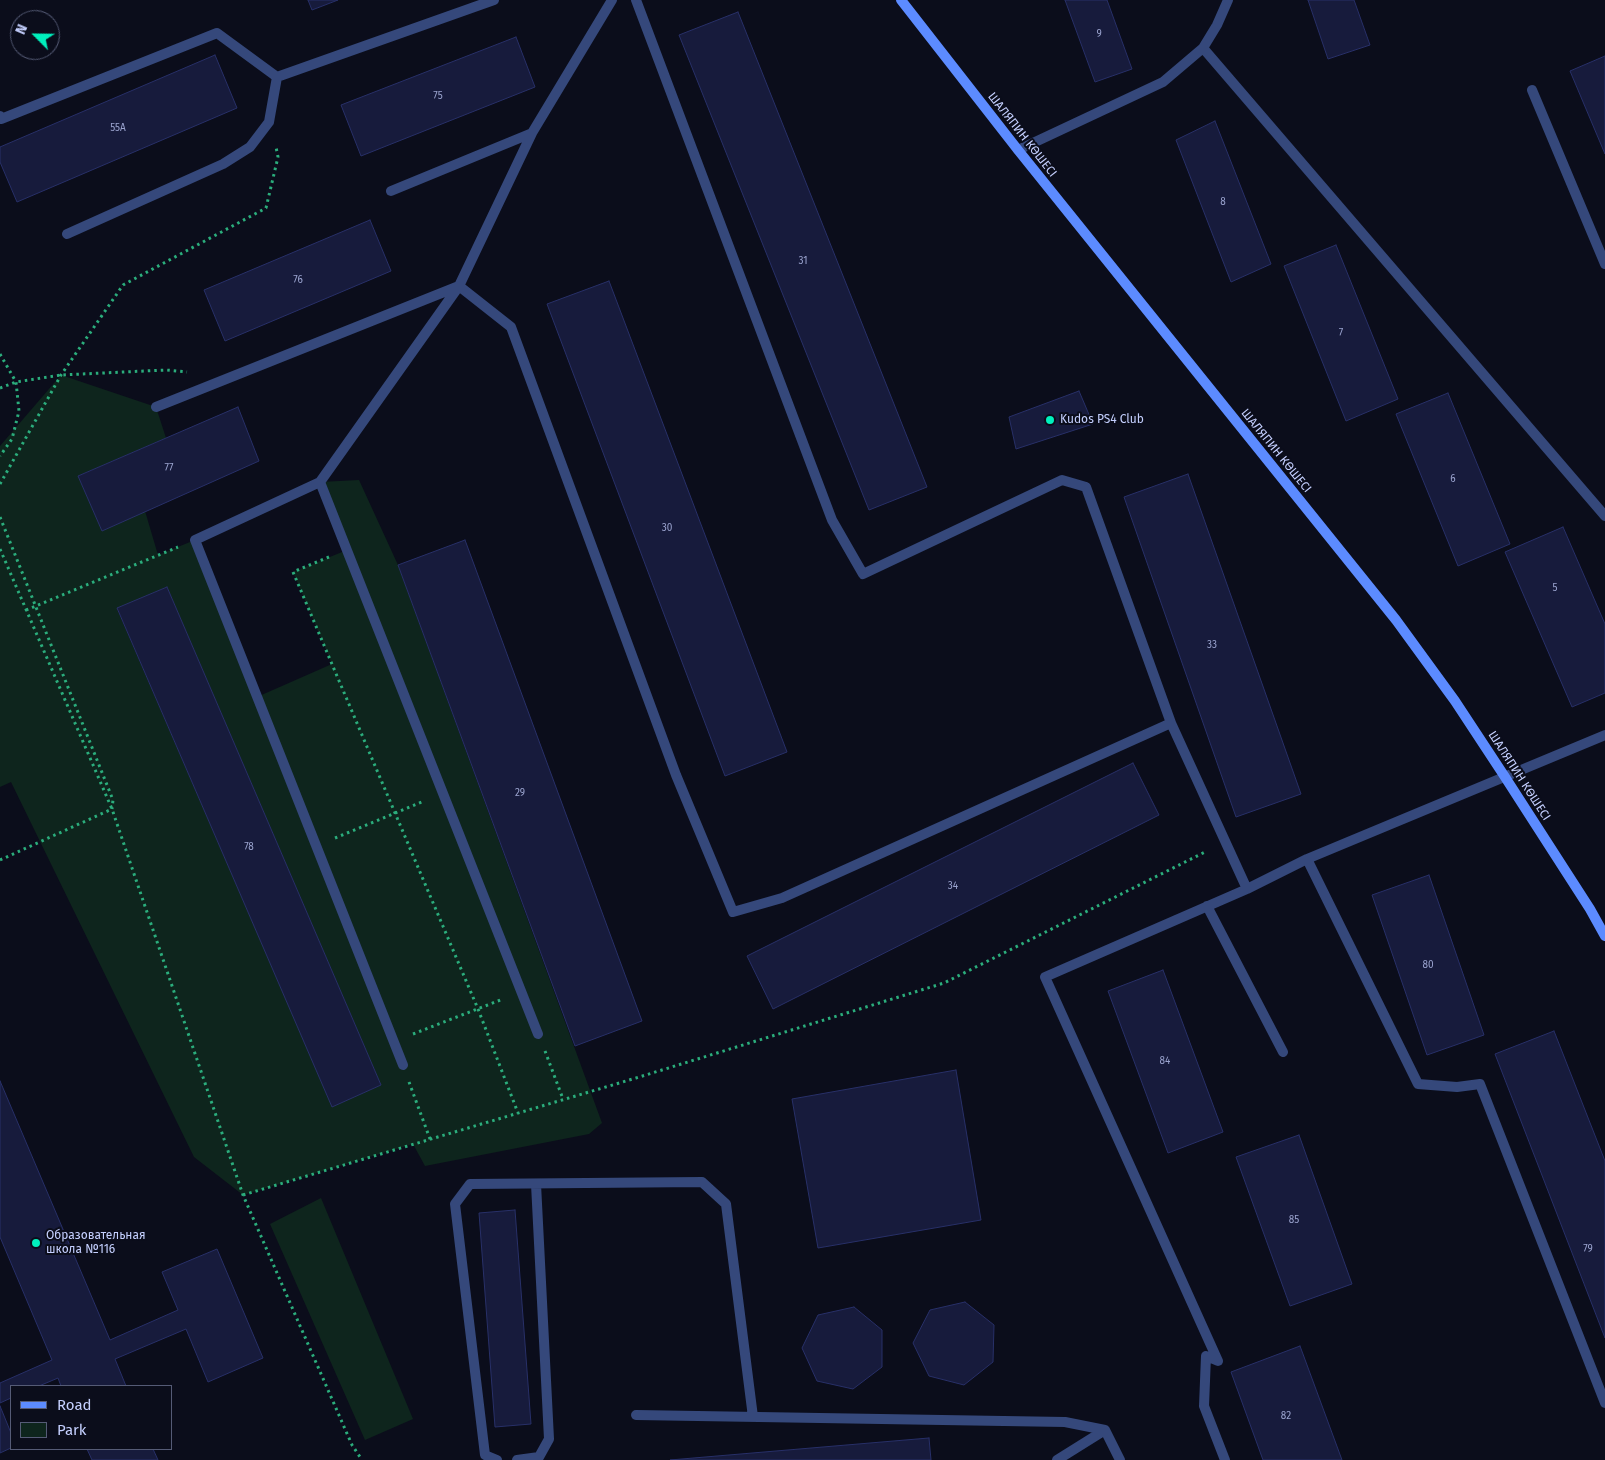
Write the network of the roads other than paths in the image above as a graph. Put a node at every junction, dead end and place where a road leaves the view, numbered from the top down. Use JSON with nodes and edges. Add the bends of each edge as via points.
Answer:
{"nodes":[{"id":1,"x":494,"y":0,"type":"edge"},
{"id":2,"x":612,"y":0,"type":"edge"},
{"id":3,"x":636,"y":0,"type":"edge"},
{"id":4,"x":901,"y":0,"type":"edge"},
{"id":5,"x":1228,"y":0,"type":"edge"},
{"id":6,"x":1202,"y":48,"type":"junction"},
{"id":7,"x":277,"y":77,"type":"junction"},
{"id":8,"x":1532,"y":90,"type":"dead end"},
{"id":9,"x":0,"y":116,"type":"edge"},
{"id":10,"x":532,"y":133,"type":"junction"},
{"id":11,"x":1018,"y":150,"type":"junction"},
{"id":12,"x":391,"y":191,"type":"dead end"},
{"id":13,"x":67,"y":234,"type":"dead end"},
{"id":14,"x":1605,"y":264,"type":"edge"},
{"id":15,"x":459,"y":286,"type":"junction"},
{"id":16,"x":156,"y":407,"type":"dead end"},
{"id":17,"x":320,"y":482,"type":"junction"},
{"id":18,"x":1605,"y":516,"type":"edge"},
{"id":19,"x":1171,"y":723,"type":"junction"},
{"id":20,"x":1605,"y":735,"type":"edge"},
{"id":21,"x":1505,"y":777,"type":"junction"},
{"id":22,"x":1307,"y":859,"type":"junction"},
{"id":23,"x":1247,"y":889,"type":"junction"},
{"id":24,"x":1206,"y":906,"type":"junction"},
{"id":25,"x":1605,"y":936,"type":"edge"},
{"id":26,"x":538,"y":1034,"type":"road end"},
{"id":27,"x":1283,"y":1052,"type":"dead end"},
{"id":28,"x":403,"y":1065,"type":"road end"},
{"id":29,"x":536,"y":1184,"type":"junction"},
{"id":30,"x":1605,"y":1403,"type":"edge"},
{"id":31,"x":636,"y":1415,"type":"dead end"},
{"id":32,"x":753,"y":1417,"type":"junction"},
{"id":33,"x":1105,"y":1430,"type":"junction"},
{"id":34,"x":497,"y":1460,"type":"edge"},
{"id":35,"x":517,"y":1460,"type":"edge"},
{"id":36,"x":1057,"y":1460,"type":"edge"},
{"id":37,"x":1120,"y":1460,"type":"edge"},
{"id":38,"x":1225,"y":1460,"type":"edge"}],
"edges":[{"from":1,"to":7,"type":"lane"},
{"from":2,"to":10,"type":"lane"},
{"from":3,"to":19,"type":"lane","via":[[832,520],[864,574],[1062,480],[1086,487]]},
{"from":4,"to":11,"type":"main road","name":"ШАЛЯПИН КӨШЕСІ"},
{"from":5,"to":6,"type":"lane"},
{"from":6,"to":11,"type":"lane","via":[[1163,82]]},
{"from":6,"to":18,"type":"lane"},
{"from":7,"to":9,"type":"lane","via":[[217,33],[1,119]]},
{"from":7,"to":13,"type":"lane","via":[[269,122],[250,147],[223,164]]},
{"from":8,"to":14,"type":"lane"},
{"from":10,"to":12,"type":"lane"},
{"from":10,"to":15,"type":"lane"},
{"from":11,"to":21,"type":"main road","name":"ШАЛЯПИН КӨШЕСІ","via":[[1396,620]]},
{"from":15,"to":16,"type":"lane"},
{"from":15,"to":17,"type":"lane"},
{"from":15,"to":19,"type":"lane","via":[[511,327],[676,775],[733,912],[782,898]]},
{"from":17,"to":26,"type":"lane"},
{"from":17,"to":28,"type":"lane","via":[[195,540]]},
{"from":19,"to":23,"type":"lane"},
{"from":20,"to":21,"type":"lane"},
{"from":21,"to":22,"type":"lane"},
{"from":21,"to":25,"type":"main road","name":"ШАЛЯПИН КӨШЕСІ"},
{"from":22,"to":23,"type":"lane"},
{"from":22,"to":30,"type":"lane","via":[[1418,1084],[1457,1087],[1480,1084]]},
{"from":23,"to":24,"type":"lane"},
{"from":24,"to":27,"type":"lane"},
{"from":24,"to":38,"type":"lane","via":[[1045,977],[1218,1362],[1206,1356],[1204,1406]]},
{"from":29,"to":32,"type":"lane","via":[[702,1182],[726,1204]]},
{"from":29,"to":34,"type":"lane","via":[[470,1184],[455,1204],[485,1455]]},
{"from":29,"to":35,"type":"lane","via":[[549,1439],[540,1457]]},
{"from":31,"to":32,"type":"lane"},
{"from":32,"to":33,"type":"lane","via":[[1065,1422]]},
{"from":33,"to":36,"type":"lane"},
{"from":33,"to":37,"type":"lane"}]}
